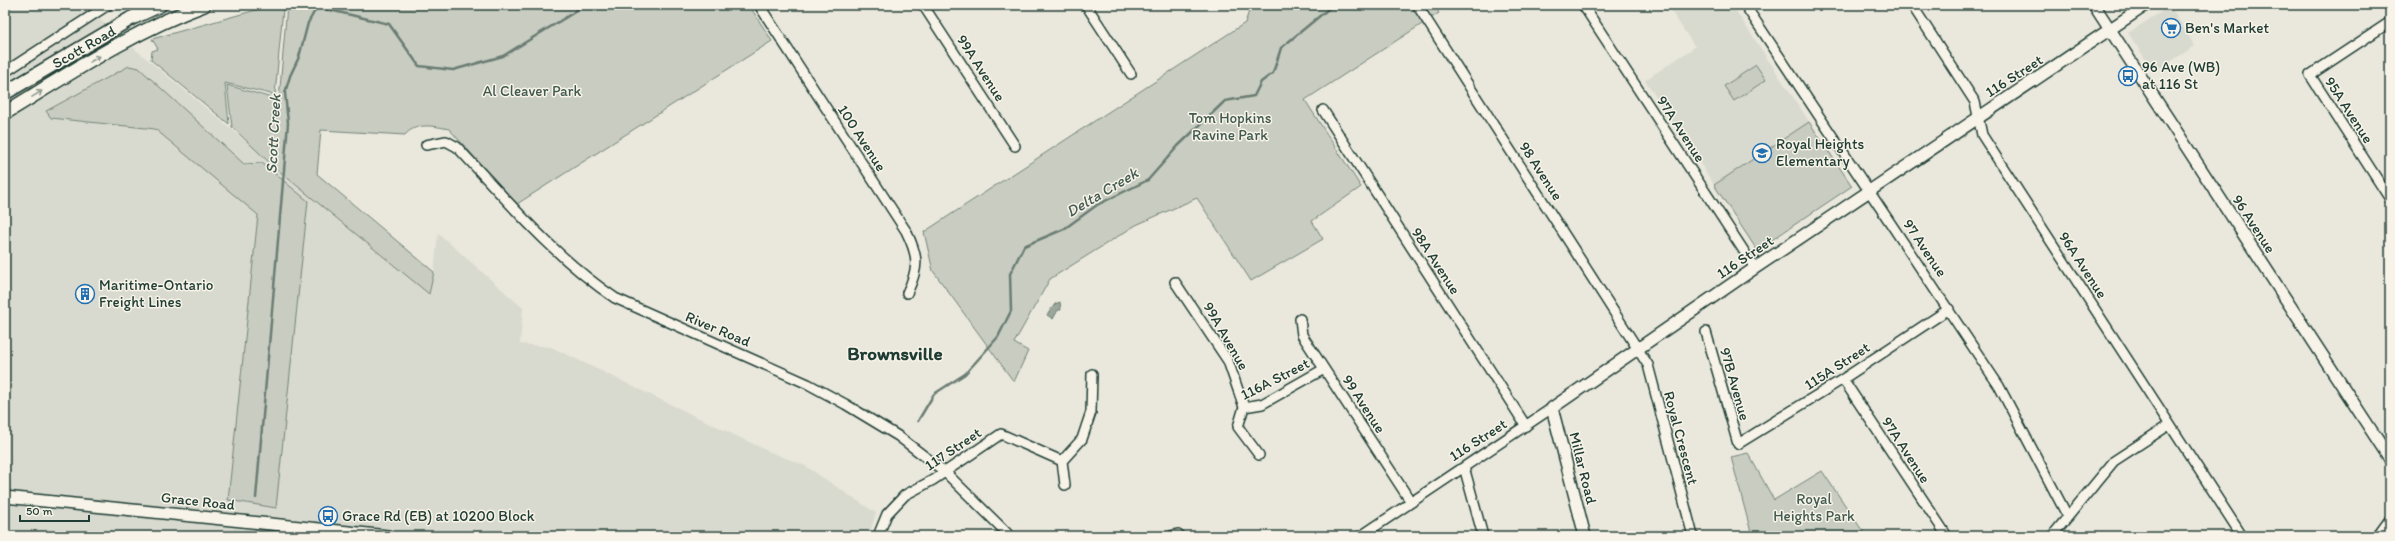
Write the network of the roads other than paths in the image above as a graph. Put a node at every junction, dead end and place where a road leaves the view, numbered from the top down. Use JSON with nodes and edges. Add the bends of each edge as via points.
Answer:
{"nodes":[{"id":1,"x":108,"y":5,"type":"edge"},
{"id":2,"x":160,"y":5,"type":"edge"},
{"id":3,"x":204,"y":5,"type":"edge"},
{"id":4,"x":759,"y":5,"type":"edge"},
{"id":5,"x":923,"y":5,"type":"edge"},
{"id":6,"x":1086,"y":5,"type":"edge"},
{"id":7,"x":1583,"y":5,"type":"edge"},
{"id":8,"x":1744,"y":5,"type":"edge"},
{"id":9,"x":1912,"y":5,"type":"edge"},
{"id":10,"x":2094,"y":5,"type":"edge"},
{"id":11,"x":2146,"y":5,"type":"edge"},
{"id":12,"x":95,"y":8,"type":"edge"},
{"id":13,"x":1419,"y":8,"type":"dead end"},
{"id":14,"x":2390,"y":22,"type":"edge"},
{"id":15,"x":2110,"y":30,"type":"junction"},
{"id":16,"x":5,"y":72,"type":"edge"},
{"id":17,"x":1131,"y":74,"type":"dead end"},
{"id":18,"x":5,"y":93,"type":"edge"},
{"id":19,"x":1323,"y":110,"type":"dead end"},
{"id":20,"x":5,"y":113,"type":"edge"},
{"id":21,"x":1978,"y":117,"type":"junction"},
{"id":22,"x":426,"y":145,"type":"dead end"},
{"id":23,"x":1014,"y":146,"type":"dead end"},
{"id":24,"x":1870,"y":193,"type":"junction"},
{"id":25,"x":2390,"y":199,"type":"edge"},
{"id":26,"x":1755,"y":268,"type":"junction"},
{"id":27,"x":1175,"y":282,"type":"dead end"},
{"id":28,"x":907,"y":293,"type":"dead end"},
{"id":29,"x":1949,"y":308,"type":"junction"},
{"id":30,"x":1300,"y":319,"type":"dead end"},
{"id":31,"x":1706,"y":332,"type":"dead end"},
{"id":32,"x":1639,"y":348,"type":"junction"},
{"id":33,"x":1324,"y":369,"type":"junction"},
{"id":34,"x":1092,"y":374,"type":"dead end"},
{"id":35,"x":1843,"y":379,"type":"junction"},
{"id":36,"x":1244,"y":408,"type":"junction"},
{"id":37,"x":1552,"y":408,"type":"junction"},
{"id":38,"x":2169,"y":425,"type":"junction"},
{"id":39,"x":1526,"y":426,"type":"junction"},
{"id":40,"x":1738,"y":444,"type":"joint"},
{"id":41,"x":1259,"y":455,"type":"dead end"},
{"id":42,"x":2390,"y":459,"type":"edge"},
{"id":43,"x":1062,"y":461,"type":"junction"},
{"id":44,"x":1464,"y":467,"type":"junction"},
{"id":45,"x":945,"y":472,"type":"junction"},
{"id":46,"x":1065,"y":485,"type":"dead end"},
{"id":47,"x":5,"y":497,"type":"edge"},
{"id":48,"x":1411,"y":502,"type":"junction"},
{"id":49,"x":2068,"y":517,"type":"junction"},
{"id":50,"x":2390,"y":521,"type":"edge"},
{"id":51,"x":388,"y":536,"type":"edge"},
{"id":52,"x":878,"y":536,"type":"edge"},
{"id":53,"x":1010,"y":536,"type":"edge"},
{"id":54,"x":1171,"y":536,"type":"edge"},
{"id":55,"x":1180,"y":536,"type":"edge"},
{"id":56,"x":1361,"y":536,"type":"edge"},
{"id":57,"x":1483,"y":536,"type":"edge"},
{"id":58,"x":1585,"y":536,"type":"edge"},
{"id":59,"x":1693,"y":536,"type":"edge"},
{"id":60,"x":1946,"y":536,"type":"edge"},
{"id":61,"x":2052,"y":536,"type":"edge"},
{"id":62,"x":2242,"y":536,"type":"edge"},
{"id":63,"x":2379,"y":536,"type":"edge"}],
"edges":[{"from":1,"to":12,"type":"street"},
{"from":2,"to":18,"type":"main road","name":"Scott Road","via":[[107,32]]},
{"from":20,"to":3,"type":"main road","name":"Scott Road","one_way":true,"via":[[121,44]]},
{"from":4,"to":28,"type":"street","name":"100 Avenue","via":[[906,231],[914,249],[917,266]]},
{"from":5,"to":23,"type":"street","name":"99A Avenue"},
{"from":6,"to":17,"type":"street"},
{"from":7,"to":26,"type":"street","name":"97A Avenue"},
{"from":8,"to":24,"type":"street","name":"97 Avenue"},
{"from":9,"to":21,"type":"street","name":"96A Avenue","via":[[1975,102]]},
{"from":10,"to":15,"type":"street","name":"96 Avenue"},
{"from":11,"to":15,"type":"street","name":"116 Street"},
{"from":12,"to":16,"type":"street"},
{"from":13,"to":32,"type":"street","name":"98 Avenue"},
{"from":14,"to":25,"type":"street","name":"95A Avenue","via":[[2310,75]]},
{"from":15,"to":21,"type":"street","name":"116 Street"},
{"from":15,"to":42,"type":"street","name":"96 Avenue"},
{"from":19,"to":39,"type":"street","name":"98A Avenue"},
{"from":21,"to":24,"type":"street","name":"116 Street"},
{"from":21,"to":38,"type":"street","name":"96A Avenue","via":[[1982,135]]},
{"from":22,"to":45,"type":"street","name":"River Road","via":[[446,141],[457,147],[555,250],[588,280],[615,298],[808,384],[898,436]]},
{"from":24,"to":26,"type":"street","name":"116 Street"},
{"from":24,"to":29,"type":"street","name":"97 Avenue"},
{"from":26,"to":32,"type":"street","name":"116 Street"},
{"from":27,"to":36,"type":"street","name":"99A Avenue","via":[[1228,361]]},
{"from":29,"to":35,"type":"street","name":"115A Street"},
{"from":29,"to":49,"type":"street","name":"97 Avenue","via":[[1999,386]]},
{"from":30,"to":33,"type":"street","name":"99 Avenue","via":[[1302,335]]},
{"from":31,"to":40,"type":"street","name":"97B Avenue"},
{"from":32,"to":37,"type":"street","name":"116 Street"},
{"from":32,"to":59,"type":"street","name":"Royal Crescent","via":[[1648,365]]},
{"from":33,"to":36,"type":"street","name":"116A Street","via":[[1262,404]]},
{"from":33,"to":48,"type":"street","name":"99 Avenue"},
{"from":34,"to":43,"type":"street","via":[[1089,419],[1082,439]]},
{"from":35,"to":40,"type":"street","name":"115A Street"},
{"from":35,"to":60,"type":"street","name":"97A Avenue"},
{"from":36,"to":41,"type":"street","name":"116A Street","via":[[1238,427]]},
{"from":37,"to":39,"type":"street","name":"116 Street"},
{"from":37,"to":58,"type":"street","name":"Millar Road"},
{"from":38,"to":49,"type":"street","via":[[2114,461]]},
{"from":38,"to":62,"type":"street","name":"96A Avenue"},
{"from":39,"to":44,"type":"street","name":"116 Street"},
{"from":43,"to":45,"type":"street","name":"117 Street","via":[[1001,434]]},
{"from":43,"to":46,"type":"street"},
{"from":44,"to":48,"type":"street","name":"116 Street"},
{"from":44,"to":57,"type":"street"},
{"from":45,"to":52,"type":"street","name":"117 Street","via":[[905,495],[888,514]]},
{"from":45,"to":53,"type":"street","name":"River Road"},
{"from":47,"to":51,"type":"street","name":"Grace Road"},
{"from":48,"to":56,"type":"street","name":"116 Street"},
{"from":49,"to":61,"type":"street"},
{"from":50,"to":63,"type":"street"},
{"from":54,"to":55,"type":"street"}]}
